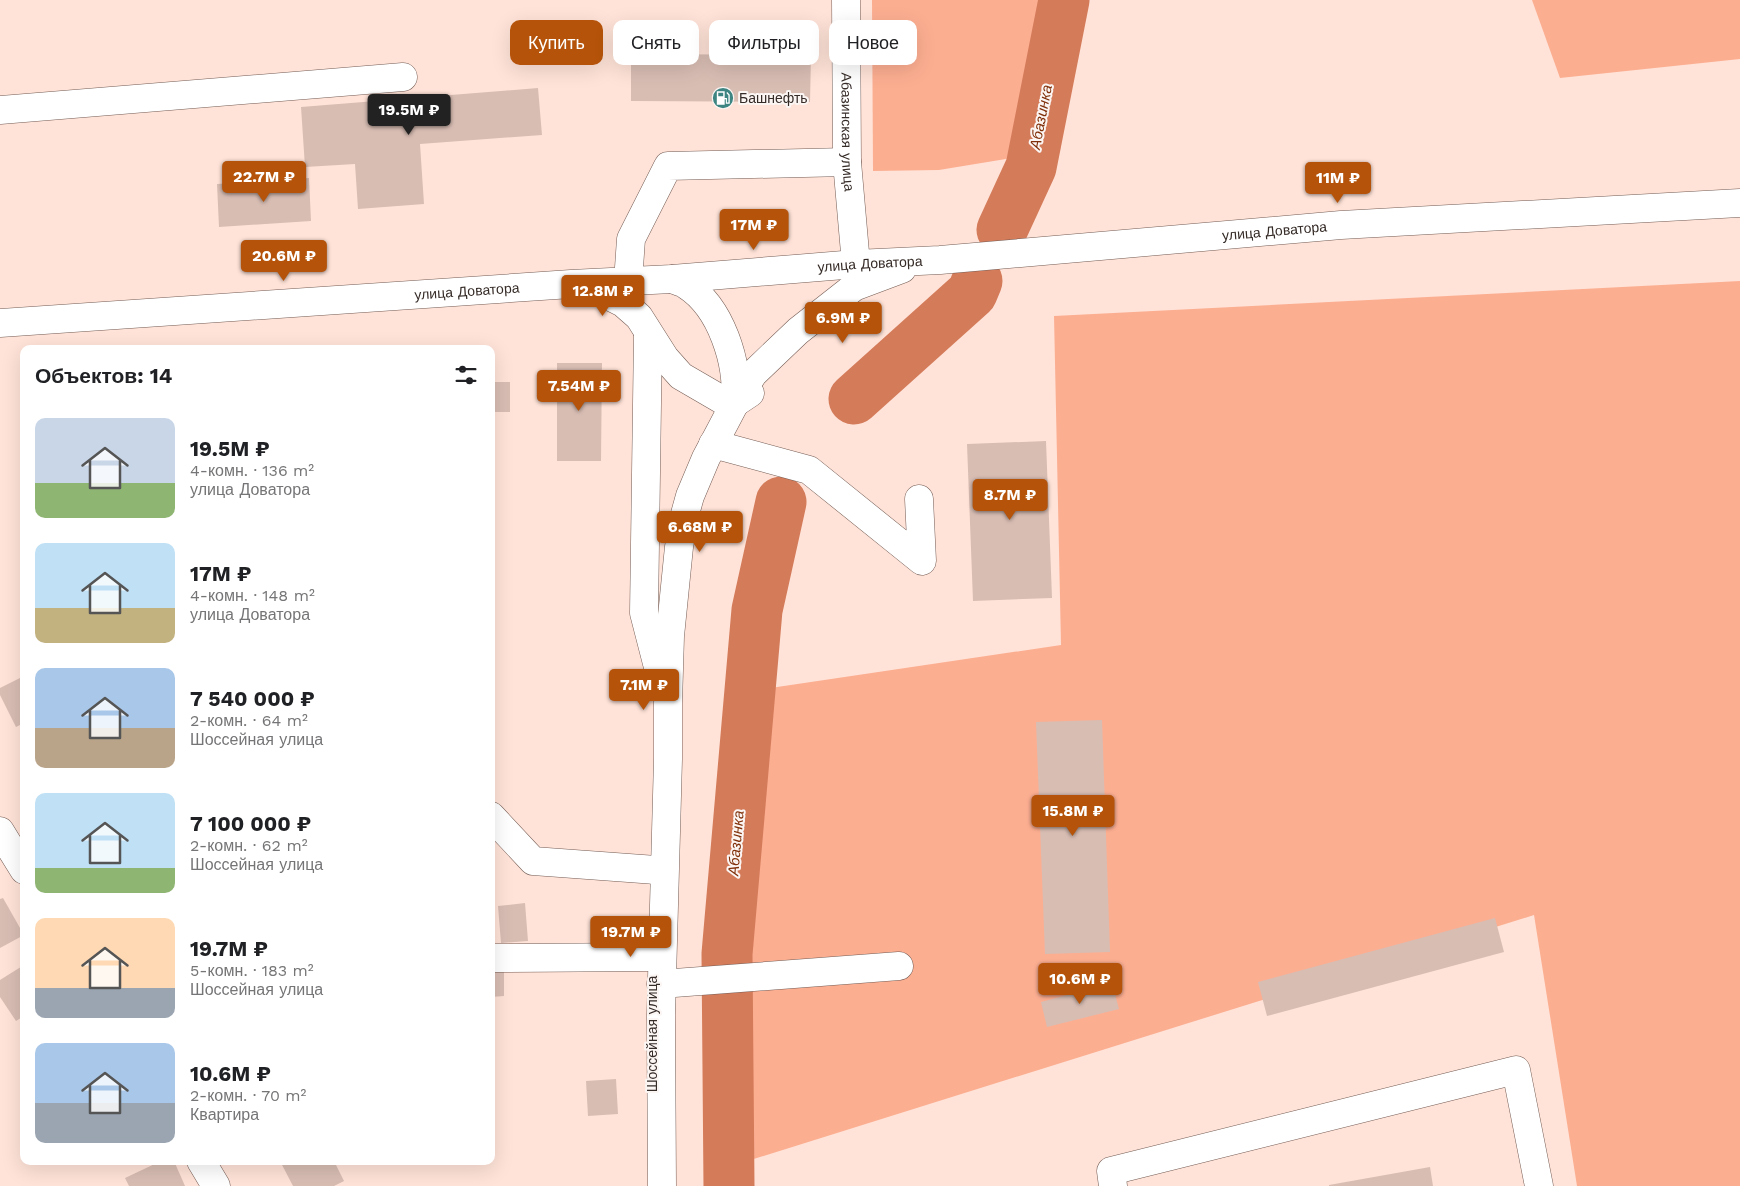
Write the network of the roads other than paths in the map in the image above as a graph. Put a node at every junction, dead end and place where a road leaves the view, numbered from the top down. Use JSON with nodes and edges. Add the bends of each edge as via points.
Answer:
{"nodes":[{"id":1,"x":846,"y":0,"type":"edge"},
{"id":2,"x":404,"y":77,"type":"dead end"},
{"id":3,"x":0,"y":110,"type":"edge"},
{"id":4,"x":847,"y":162,"type":"junction"},
{"id":5,"x":1740,"y":204,"type":"edge"},
{"id":6,"x":940,"y":260,"type":"junction"},
{"id":7,"x":856,"y":264,"type":"junction"},
{"id":8,"x":672,"y":279,"type":"junction"},
{"id":9,"x":628,"y":282,"type":"junction"},
{"id":10,"x":571,"y":284,"type":"junction"},
{"id":11,"x":0,"y":323,"type":"edge"},
{"id":12,"x":648,"y":334,"type":"junction"},
{"id":13,"x":735,"y":403,"type":"junction"},
{"id":14,"x":714,"y":444,"type":"junction"},
{"id":15,"x":919,"y":499,"type":"dead end"},
{"id":16,"x":668,"y":703,"type":"junction"},
{"id":17,"x":495,"y":820,"type":"edge"},
{"id":18,"x":0,"y":831,"type":"edge"},
{"id":19,"x":20,"y":864,"type":"edge"},
{"id":20,"x":656,"y":870,"type":"junction"},
{"id":21,"x":653,"y":957,"type":"junction"},
{"id":22,"x":495,"y":958,"type":"edge"},
{"id":23,"x":900,"y":966,"type":"dead end"},
{"id":24,"x":661,"y":984,"type":"junction"},
{"id":25,"x":203,"y":1165,"type":"edge"},
{"id":26,"x":216,"y":1186,"type":"edge"},
{"id":27,"x":651,"y":1186,"type":"edge"},
{"id":28,"x":662,"y":1186,"type":"edge"},
{"id":29,"x":1113,"y":1186,"type":"edge"},
{"id":30,"x":1539,"y":1186,"type":"edge"}],
"edges":[{"from":1,"to":4,"type":"main road","name":"Абазинская улица"},
{"from":2,"to":3,"type":"main road"},
{"from":4,"to":7,"type":"main road","name":"Абазинская улица"},
{"from":4,"to":9,"type":"main road","via":[[668,166],[630,239]]},
{"from":5,"to":6,"type":"main road","name":"улица Доватора","via":[[1341,224]]},
{"from":6,"to":7,"type":"main road","name":"улица Доватора"},
{"from":6,"to":13,"type":"main road","via":[[841,318]]},
{"from":7,"to":8,"type":"main road","name":"улица Доватора"},
{"from":8,"to":9,"type":"main road","name":"улица Доватора"},
{"from":8,"to":13,"type":"main road","via":[[686,285],[706,302],[720,326],[735,372]]},
{"from":9,"to":10,"type":"main road","name":"улица Доватора"},
{"from":10,"to":11,"type":"main road","name":"улица Доватора"},
{"from":10,"to":12,"type":"main road","via":[[601,292],[623,303],[639,317]]},
{"from":12,"to":13,"type":"main road","via":[[681,376],[724,401]]},
{"from":12,"to":16,"type":"main road","name":"Шоссейная улица","via":[[644,613]]},
{"from":13,"to":14,"type":"main road","name":"Шоссейная улица"},
{"from":14,"to":15,"type":"main road","via":[[809,470],[922,561]]},
{"from":14,"to":16,"type":"main road","name":"Шоссейная улица","via":[[690,496],[679,547],[670,636]]},
{"from":16,"to":20,"type":"main road","name":"Шоссейная улица","via":[[661,730]]},
{"from":16,"to":24,"type":"main road","name":"Шоссейная улица"},
{"from":17,"to":20,"type":"main road","via":[[533,861]]},
{"from":18,"to":19,"type":"main road"},
{"from":20,"to":21,"type":"main road","name":"Шоссейная улица"},
{"from":21,"to":22,"type":"main road"},
{"from":21,"to":27,"type":"main road","name":"Шоссейная улица"},
{"from":23,"to":24,"type":"main road"},
{"from":24,"to":28,"type":"main road","name":"Шоссейная улица"},
{"from":25,"to":26,"type":"main road"},
{"from":29,"to":30,"type":"main road","via":[[1111,1171],[1516,1070]]}]}
